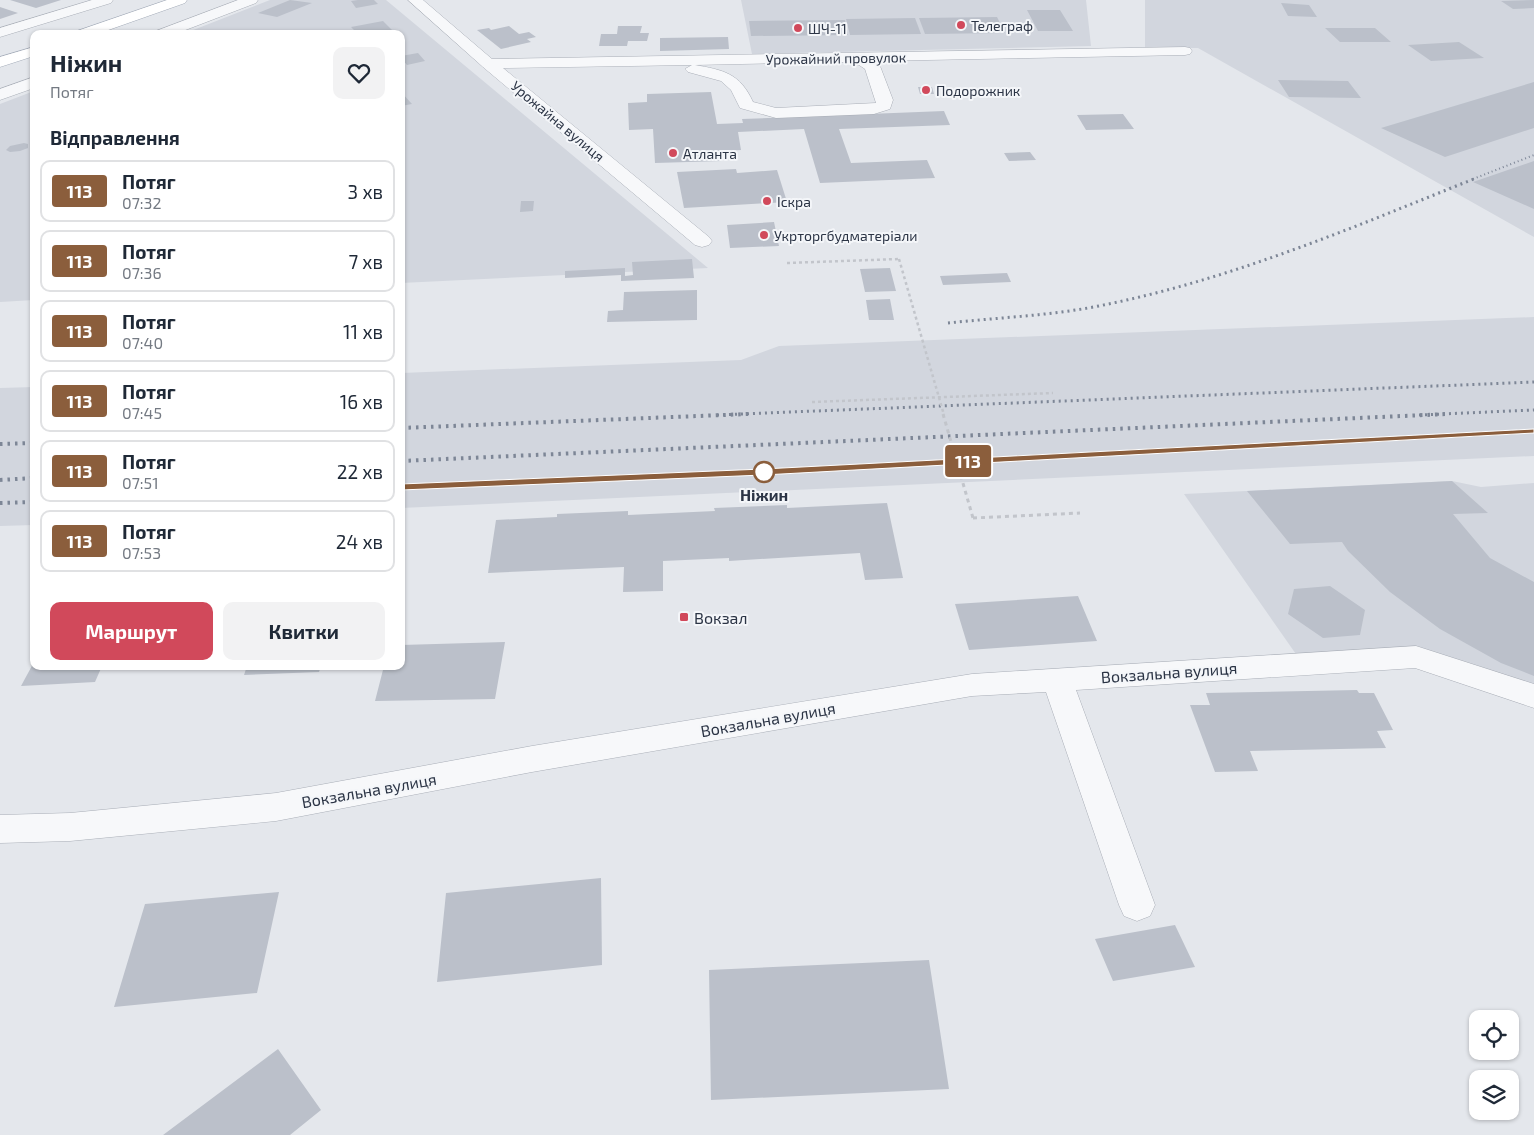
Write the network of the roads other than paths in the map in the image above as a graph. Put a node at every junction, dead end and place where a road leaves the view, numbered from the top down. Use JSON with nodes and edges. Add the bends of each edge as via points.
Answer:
{"nodes":[{"id":1,"x":106,"y":0,"type":"edge"},
{"id":2,"x":180,"y":0,"type":"edge"},
{"id":3,"x":251,"y":0,"type":"edge"},
{"id":4,"x":415,"y":0,"type":"edge"},
{"id":5,"x":94,"y":30,"type":"edge"},
{"id":6,"x":172,"y":30,"type":"edge"},
{"id":7,"x":0,"y":33,"type":"edge"},
{"id":8,"x":1184,"y":51,"type":"dead end"},
{"id":9,"x":30,"y":52,"type":"edge"},
{"id":10,"x":830,"y":58,"type":"junction"},
{"id":11,"x":0,"y":62,"type":"edge"},
{"id":12,"x":566,"y":62,"type":"junction"},
{"id":13,"x":488,"y":64,"type":"junction"},
{"id":14,"x":30,"y":83,"type":"edge"},
{"id":15,"x":0,"y":94,"type":"edge"},
{"id":16,"x":702,"y":241,"type":"dead end"},
{"id":17,"x":1057,"y":680,"type":"junction"},
{"id":18,"x":1534,"y":696,"type":"edge"},
{"id":19,"x":0,"y":830,"type":"edge"},
{"id":20,"x":1137,"y":905,"type":"dead end"}],
"edges":[{"from":1,"to":7,"type":"street"},
{"from":2,"to":5,"type":"main road"},
{"from":3,"to":6,"type":"street"},
{"from":4,"to":13,"type":"street","name":"Урожайна вулиця"},
{"from":8,"to":10,"type":"street","name":"Урожайний провулок"},
{"from":9,"to":11,"type":"main road"},
{"from":10,"to":12,"type":"street","name":"Урожайний провулок"},
{"from":10,"to":12,"type":"street","via":[[863,61],[872,66],[885,100],[884,106],[776,113],[746,105],[738,86],[716,74],[693,69],[606,68]]},
{"from":12,"to":13,"type":"street","name":"Урожайний провулок"},
{"from":13,"to":16,"type":"street","name":"Урожайна вулиця"},
{"from":14,"to":15,"type":"street"},
{"from":17,"to":18,"type":"street","name":"Вокзальна вулиця","via":[[1416,657]]},
{"from":17,"to":19,"type":"street","name":"Вокзальна вулиця","via":[[972,685],[276,807],[70,827]]},
{"from":17,"to":20,"type":"street"}]}
